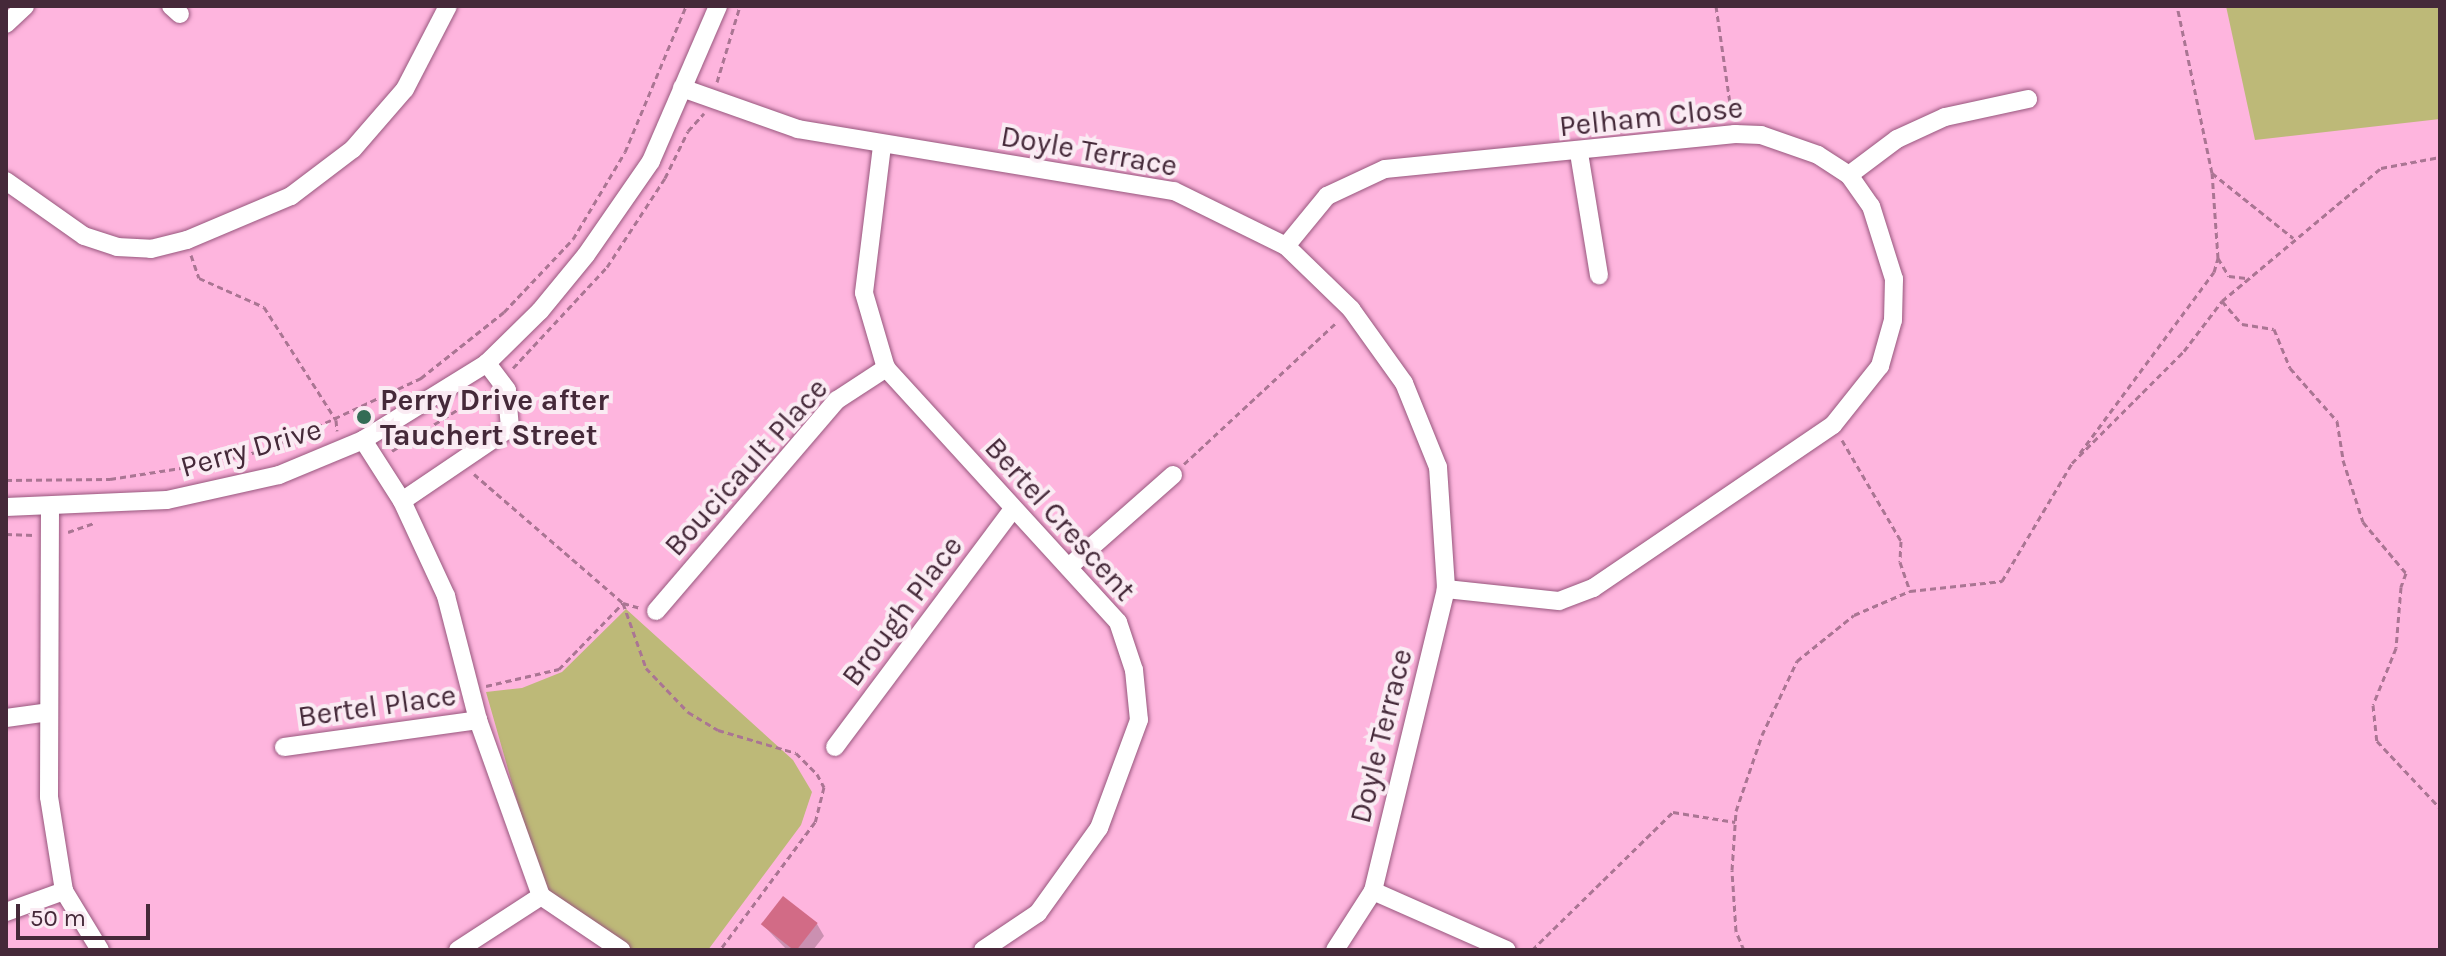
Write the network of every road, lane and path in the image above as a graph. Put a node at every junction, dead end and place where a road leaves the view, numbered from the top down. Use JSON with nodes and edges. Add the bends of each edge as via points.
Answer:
{"nodes":[{"id":1,"x":448,"y":6,"type":"edge"},
{"id":2,"x":686,"y":6,"type":"edge"},
{"id":3,"x":718,"y":6,"type":"edge"},
{"id":4,"x":1716,"y":6,"type":"edge"},
{"id":5,"x":2177,"y":6,"type":"edge"},
{"id":6,"x":20,"y":8,"type":"edge"},
{"id":7,"x":6,"y":24,"type":"edge"},
{"id":8,"x":682,"y":88,"type":"junction"},
{"id":9,"x":2028,"y":99,"type":"dead end"},
{"id":10,"x":1735,"y":134,"type":"junction"},
{"id":11,"x":882,"y":146,"type":"junction"},
{"id":12,"x":1579,"y":153,"type":"junction"},
{"id":13,"x":2440,"y":157,"type":"edge"},
{"id":14,"x":2212,"y":173,"type":"junction"},
{"id":15,"x":1849,"y":175,"type":"junction"},
{"id":16,"x":6,"y":181,"type":"edge"},
{"id":17,"x":2293,"y":238,"type":"junction"},
{"id":18,"x":187,"y":240,"type":"junction"},
{"id":19,"x":1286,"y":246,"type":"junction"},
{"id":20,"x":2218,"y":258,"type":"junction"},
{"id":21,"x":1599,"y":275,"type":"dead end"},
{"id":22,"x":2246,"y":278,"type":"junction"},
{"id":23,"x":2222,"y":301,"type":"junction"},
{"id":24,"x":1351,"y":309,"type":"junction"},
{"id":25,"x":487,"y":363,"type":"junction"},
{"id":26,"x":886,"y":368,"type":"junction"},
{"id":27,"x":500,"y":383,"type":"junction"},
{"id":28,"x":336,"y":420,"type":"junction"},
{"id":29,"x":1833,"y":425,"type":"junction"},
{"id":30,"x":363,"y":440,"type":"junction"},
{"id":31,"x":390,"y":452,"type":"dead end"},
{"id":32,"x":461,"y":463,"type":"junction"},
{"id":33,"x":2072,"y":463,"type":"junction"},
{"id":34,"x":1173,"y":475,"type":"joint"},
{"id":35,"x":6,"y":480,"type":"edge"},
{"id":36,"x":402,"y":501,"type":"junction"},
{"id":37,"x":6,"y":507,"type":"edge"},
{"id":38,"x":50,"y":507,"type":"junction"},
{"id":39,"x":1013,"y":509,"type":"junction"},
{"id":40,"x":6,"y":534,"type":"edge"},
{"id":41,"x":34,"y":535,"type":"dead end"},
{"id":42,"x":1071,"y":565,"type":"junction"},
{"id":43,"x":1446,"y":589,"type":"junction"},
{"id":44,"x":1910,"y":591,"type":"junction"},
{"id":45,"x":623,"y":603,"type":"junction"},
{"id":46,"x":656,"y":611,"type":"joint"},
{"id":47,"x":470,"y":688,"type":"junction"},
{"id":48,"x":49,"y":712,"type":"junction"},
{"id":49,"x":6,"y":718,"type":"edge"},
{"id":50,"x":478,"y":720,"type":"junction"},
{"id":51,"x":284,"y":747,"type":"dead end"},
{"id":52,"x":835,"y":747,"type":"dead end"},
{"id":53,"x":2440,"y":808,"type":"edge"},
{"id":54,"x":1735,"y":822,"type":"junction"},
{"id":55,"x":64,"y":891,"type":"junction"},
{"id":56,"x":1373,"y":891,"type":"junction"},
{"id":57,"x":541,"y":896,"type":"junction"},
{"id":58,"x":6,"y":912,"type":"edge"},
{"id":59,"x":100,"y":950,"type":"edge"},
{"id":60,"x":458,"y":950,"type":"edge"},
{"id":61,"x":621,"y":950,"type":"edge"},
{"id":62,"x":720,"y":950,"type":"edge"},
{"id":63,"x":983,"y":950,"type":"edge"},
{"id":64,"x":1335,"y":950,"type":"edge"},
{"id":65,"x":1507,"y":950,"type":"edge"},
{"id":66,"x":1532,"y":950,"type":"edge"},
{"id":67,"x":1744,"y":950,"type":"edge"}],
"edges":[{"from":1,"to":18,"type":"street","via":[[405,89],[353,149],[291,196]]},
{"from":2,"to":28,"type":"path","via":[[625,152],[573,239],[504,312],[421,378]]},
{"from":3,"to":8,"type":"street","name":"Perry Drive"},
{"from":4,"to":10,"type":"path"},
{"from":5,"to":14,"type":"path"},
{"from":6,"to":7,"type":"street"},
{"from":8,"to":11,"type":"street","name":"Doyle Terrace","via":[[798,129]]},
{"from":8,"to":25,"type":"street","name":"Perry Drive","via":[[651,161],[586,255]]},
{"from":9,"to":15,"type":"street","via":[[1945,117],[1897,139]]},
{"from":10,"to":12,"type":"street","name":"Pelham Close"},
{"from":10,"to":15,"type":"street","name":"Pelham Close","via":[[1788,142]]},
{"from":11,"to":19,"type":"street","name":"Doyle Terrace","via":[[1174,191],[1234,216]]},
{"from":11,"to":26,"type":"street","name":"Bertel Crescent","via":[[864,293]]},
{"from":12,"to":19,"type":"street","name":"Pelham Close","via":[[1385,169],[1327,196]]},
{"from":12,"to":21,"type":"street"},
{"from":13,"to":17,"type":"path","via":[[2381,168]]},
{"from":14,"to":17,"type":"path"},
{"from":14,"to":20,"type":"path"},
{"from":15,"to":29,"type":"street","via":[[1885,241],[1894,279],[1893,320],[1880,366]]},
{"from":16,"to":18,"type":"street","via":[[84,236],[117,247],[151,249]]},
{"from":17,"to":22,"type":"path"},
{"from":18,"to":28,"type":"path","via":[[199,278],[264,307]]},
{"from":19,"to":24,"type":"street","name":"Doyle Terrace"},
{"from":20,"to":22,"type":"path","via":[[2229,276]]},
{"from":20,"to":33,"type":"path","via":[[2214,272]]},
{"from":22,"to":23,"type":"path"},
{"from":23,"to":33,"type":"path","via":[[2184,351]]},
{"from":23,"to":53,"type":"path","via":[[2242,324],[2274,329],[2290,368],[2337,421],[2363,522],[2406,573],[2396,648],[2373,705],[2377,741]]},
{"from":24,"to":34,"type":"path"},
{"from":24,"to":43,"type":"street","name":"Doyle Terrace","via":[[1404,383],[1438,467]]},
{"from":25,"to":27,"type":"street"},
{"from":25,"to":30,"type":"street","name":"Perry Drive"},
{"from":26,"to":39,"type":"street","name":"Bertel Crescent"},
{"from":26,"to":46,"type":"street","name":"Boucicault Place","via":[[837,400]]},
{"from":27,"to":31,"type":"path"},
{"from":27,"to":32,"type":"street","via":[[511,404],[510,428]]},
{"from":28,"to":35,"type":"path","via":[[271,448],[213,463],[110,479]]},
{"from":29,"to":43,"type":"street","via":[[1593,588],[1543,601]]},
{"from":29,"to":44,"type":"path","via":[[1901,541],[1900,562]]},
{"from":30,"to":36,"type":"street"},
{"from":30,"to":38,"type":"street","name":"Perry Drive","via":[[279,475],[220,490],[129,505]]},
{"from":32,"to":36,"type":"street"},
{"from":32,"to":45,"type":"path"},
{"from":33,"to":44,"type":"path","via":[[2002,581]]},
{"from":34,"to":42,"type":"street"},
{"from":36,"to":47,"type":"street","via":[[446,596]]},
{"from":37,"to":38,"type":"street","name":"Perry Drive"},
{"from":38,"to":48,"type":"street"},
{"from":39,"to":42,"type":"street","name":"Bertel Crescent"},
{"from":39,"to":52,"type":"street","name":"Brough Place"},
{"from":40,"to":41,"type":"path"},
{"from":42,"to":63,"type":"street","name":"Bertel Crescent","via":[[1118,622],[1134,670],[1139,720],[1099,828],[1038,913]]},
{"from":43,"to":56,"type":"street","name":"Doyle Terrace"},
{"from":44,"to":54,"type":"path","via":[[1854,615],[1797,661],[1762,735]]},
{"from":45,"to":46,"type":"path"},
{"from":45,"to":47,"type":"path","via":[[559,669]]},
{"from":45,"to":62,"type":"path","via":[[646,668],[679,704],[718,730],[796,753],[824,787],[815,822]]},
{"from":47,"to":50,"type":"street"},
{"from":48,"to":49,"type":"street"},
{"from":48,"to":55,"type":"street","via":[[49,797]]},
{"from":50,"to":51,"type":"street","name":"Bertel Place"},
{"from":50,"to":57,"type":"street"},
{"from":54,"to":66,"type":"path","via":[[1673,812]]},
{"from":54,"to":67,"type":"path","via":[[1736,931]]},
{"from":55,"to":58,"type":"street"},
{"from":55,"to":59,"type":"street"},
{"from":56,"to":64,"type":"street","name":"Doyle Terrace"},
{"from":56,"to":65,"type":"street"},
{"from":57,"to":60,"type":"street"},
{"from":57,"to":61,"type":"street"}]}
